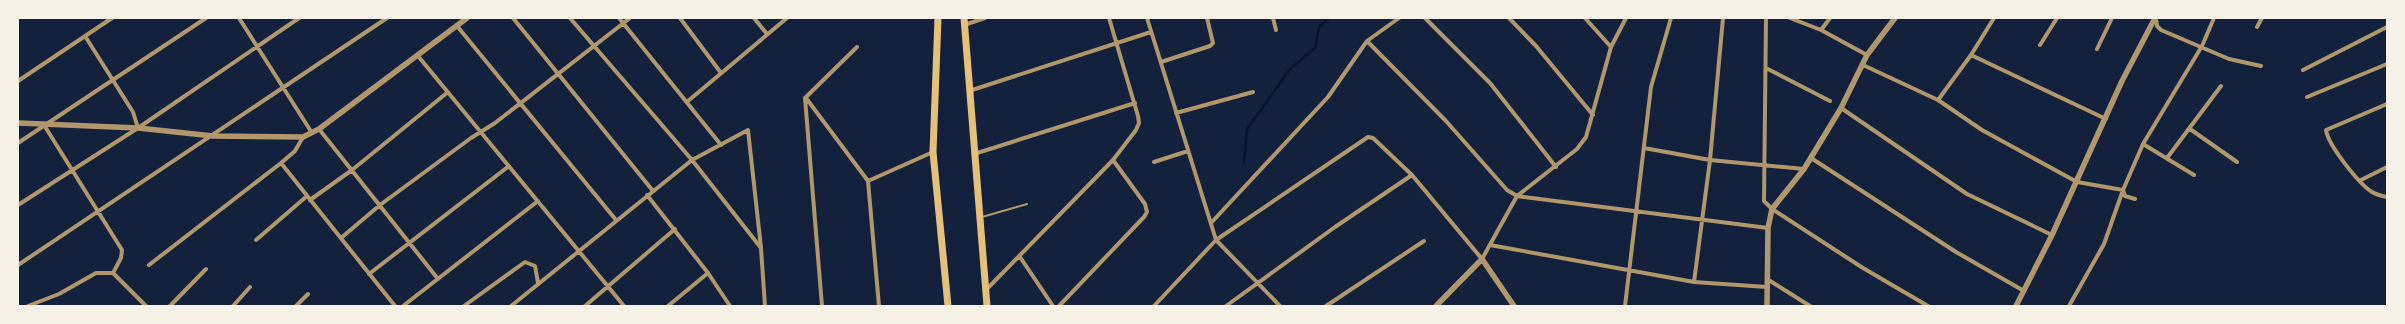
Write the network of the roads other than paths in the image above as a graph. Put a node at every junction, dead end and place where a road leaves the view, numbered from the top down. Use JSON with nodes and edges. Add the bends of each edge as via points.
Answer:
{"nodes":[{"id":1,"x":112,"y":18,"type":"edge"},
{"id":2,"x":206,"y":18,"type":"edge"},
{"id":3,"x":239,"y":18,"type":"edge"},
{"id":4,"x":298,"y":18,"type":"edge"},
{"id":5,"x":387,"y":18,"type":"edge"},
{"id":6,"x":513,"y":18,"type":"edge"},
{"id":7,"x":570,"y":18,"type":"edge"},
{"id":8,"x":619,"y":18,"type":"edge"},
{"id":9,"x":630,"y":18,"type":"edge"},
{"id":10,"x":680,"y":18,"type":"edge"},
{"id":11,"x":754,"y":18,"type":"edge"},
{"id":12,"x":787,"y":18,"type":"edge"},
{"id":13,"x":938,"y":18,"type":"edge"},
{"id":14,"x":985,"y":18,"type":"edge"},
{"id":15,"x":1109,"y":18,"type":"edge"},
{"id":16,"x":1147,"y":18,"type":"edge"},
{"id":17,"x":1207,"y":18,"type":"edge"},
{"id":18,"x":1273,"y":18,"type":"edge"},
{"id":19,"x":1399,"y":18,"type":"edge"},
{"id":20,"x":1425,"y":18,"type":"edge"},
{"id":21,"x":1509,"y":18,"type":"edge"},
{"id":22,"x":1584,"y":18,"type":"edge"},
{"id":23,"x":1626,"y":18,"type":"edge"},
{"id":24,"x":1671,"y":18,"type":"edge"},
{"id":25,"x":1723,"y":18,"type":"edge"},
{"id":26,"x":1766,"y":18,"type":"edge"},
{"id":27,"x":1790,"y":18,"type":"edge"},
{"id":28,"x":1830,"y":18,"type":"edge"},
{"id":29,"x":1895,"y":18,"type":"edge"},
{"id":30,"x":1994,"y":18,"type":"edge"},
{"id":31,"x":2056,"y":18,"type":"edge"},
{"id":32,"x":2112,"y":18,"type":"edge"},
{"id":33,"x":2155,"y":18,"type":"edge"},
{"id":34,"x":2214,"y":18,"type":"edge"},
{"id":35,"x":2262,"y":18,"type":"edge"},
{"id":36,"x":465,"y":19,"type":"edge"},
{"id":37,"x":964,"y":21,"type":"edge"},
{"id":38,"x":624,"y":23,"type":"junction"},
{"id":39,"x":457,"y":26,"type":"junction"},
{"id":40,"x":2257,"y":27,"type":"dead end"},
{"id":41,"x":2387,"y":27,"type":"edge"},
{"id":42,"x":1276,"y":30,"type":"dead end"},
{"id":43,"x":1821,"y":30,"type":"junction"},
{"id":44,"x":1151,"y":32,"type":"junction"},
{"id":45,"x":767,"y":34,"type":"junction"},
{"id":46,"x":85,"y":36,"type":"junction"},
{"id":47,"x":1367,"y":41,"type":"junction"},
{"id":48,"x":1116,"y":43,"type":"junction"},
{"id":49,"x":2040,"y":45,"type":"dead end"},
{"id":50,"x":2202,"y":46,"type":"junction"},
{"id":51,"x":257,"y":47,"type":"junction"},
{"id":52,"x":595,"y":47,"type":"junction"},
{"id":53,"x":857,"y":47,"type":"dead end"},
{"id":54,"x":1611,"y":47,"type":"junction"},
{"id":55,"x":2097,"y":49,"type":"dead end"},
{"id":56,"x":1867,"y":55,"type":"junction"},
{"id":57,"x":1971,"y":55,"type":"junction"},
{"id":58,"x":418,"y":56,"type":"junction"},
{"id":59,"x":1160,"y":62,"type":"junction"},
{"id":60,"x":2387,"y":64,"type":"edge"},
{"id":61,"x":1863,"y":65,"type":"junction"},
{"id":62,"x":2261,"y":66,"type":"dead end"},
{"id":63,"x":1766,"y":68,"type":"junction"},
{"id":64,"x":2303,"y":70,"type":"dead end"},
{"id":65,"x":720,"y":73,"type":"junction"},
{"id":66,"x":558,"y":75,"type":"junction"},
{"id":67,"x":113,"y":80,"type":"junction"},
{"id":68,"x":18,"y":81,"type":"edge"},
{"id":69,"x":2221,"y":86,"type":"dead end"},
{"id":70,"x":284,"y":88,"type":"junction"},
{"id":71,"x":968,"y":91,"type":"junction"},
{"id":72,"x":448,"y":92,"type":"junction"},
{"id":73,"x":1253,"y":92,"type":"dead end"},
{"id":74,"x":2307,"y":97,"type":"dead end"},
{"id":75,"x":805,"y":98,"type":"junction"},
{"id":76,"x":1938,"y":100,"type":"junction"},
{"id":77,"x":688,"y":101,"type":"junction"},
{"id":78,"x":1830,"y":101,"type":"dead end"},
{"id":79,"x":1135,"y":103,"type":"junction"},
{"id":80,"x":521,"y":104,"type":"junction"},
{"id":81,"x":2387,"y":104,"type":"edge"},
{"id":82,"x":1841,"y":108,"type":"junction"},
{"id":83,"x":1176,"y":113,"type":"junction"},
{"id":84,"x":1593,"y":115,"type":"junction"},
{"id":85,"x":2106,"y":120,"type":"junction"},
{"id":86,"x":18,"y":123,"type":"edge"},
{"id":87,"x":44,"y":125,"type":"junction"},
{"id":88,"x":138,"y":128,"type":"junction"},
{"id":89,"x":319,"y":129,"type":"junction"},
{"id":90,"x":2190,"y":129,"type":"junction"},
{"id":91,"x":481,"y":132,"type":"junction"},
{"id":92,"x":312,"y":133,"type":"junction"},
{"id":93,"x":213,"y":136,"type":"junction"},
{"id":94,"x":303,"y":137,"type":"junction"},
{"id":95,"x":18,"y":142,"type":"edge"},
{"id":96,"x":2143,"y":144,"type":"junction"},
{"id":97,"x":721,"y":145,"type":"junction"},
{"id":98,"x":1644,"y":148,"type":"junction"},
{"id":99,"x":1188,"y":151,"type":"junction"},
{"id":100,"x":933,"y":152,"type":"junction"},
{"id":101,"x":973,"y":154,"type":"junction"},
{"id":102,"x":1811,"y":158,"type":"junction"},
{"id":103,"x":2167,"y":158,"type":"junction"},
{"id":104,"x":692,"y":160,"type":"junction"},
{"id":105,"x":1113,"y":160,"type":"junction"},
{"id":106,"x":1710,"y":160,"type":"junction"},
{"id":107,"x":1154,"y":162,"type":"dead end"},
{"id":108,"x":2237,"y":162,"type":"dead end"},
{"id":109,"x":280,"y":163,"type":"junction"},
{"id":110,"x":509,"y":166,"type":"junction"},
{"id":111,"x":1556,"y":167,"type":"junction"},
{"id":112,"x":1764,"y":167,"type":"junction"},
{"id":113,"x":2387,"y":167,"type":"edge"},
{"id":114,"x":72,"y":168,"type":"junction"},
{"id":115,"x":1804,"y":169,"type":"junction"},
{"id":116,"x":352,"y":170,"type":"junction"},
{"id":117,"x":1412,"y":175,"type":"junction"},
{"id":118,"x":2194,"y":175,"type":"dead end"},
{"id":119,"x":868,"y":180,"type":"junction"},
{"id":120,"x":2361,"y":180,"type":"junction"},
{"id":121,"x":2077,"y":182,"type":"junction"},
{"id":122,"x":2123,"y":190,"type":"junction"},
{"id":123,"x":653,"y":191,"type":"junction"},
{"id":124,"x":648,"y":195,"type":"junction"},
{"id":125,"x":307,"y":196,"type":"junction"},
{"id":126,"x":1517,"y":196,"type":"junction"},
{"id":127,"x":2387,"y":197,"type":"edge"},
{"id":128,"x":2135,"y":199,"type":"dead end"},
{"id":129,"x":310,"y":200,"type":"junction"},
{"id":130,"x":538,"y":201,"type":"junction"},
{"id":131,"x":1027,"y":204,"type":"dead end"},
{"id":132,"x":18,"y":205,"type":"edge"},
{"id":133,"x":380,"y":205,"type":"junction"},
{"id":134,"x":1772,"y":209,"type":"junction"},
{"id":135,"x":1636,"y":212,"type":"junction"},
{"id":136,"x":99,"y":213,"type":"junction"},
{"id":137,"x":979,"y":218,"type":"junction"},
{"id":138,"x":616,"y":220,"type":"junction"},
{"id":139,"x":1701,"y":221,"type":"junction"},
{"id":140,"x":1211,"y":223,"type":"junction"},
{"id":141,"x":1768,"y":228,"type":"junction"},
{"id":142,"x":675,"y":229,"type":"junction"},
{"id":143,"x":2052,"y":235,"type":"junction"},
{"id":144,"x":340,"y":238,"type":"junction"},
{"id":145,"x":256,"y":240,"type":"dead end"},
{"id":146,"x":1216,"y":240,"type":"junction"},
{"id":147,"x":1424,"y":241,"type":"dead end"},
{"id":148,"x":409,"y":242,"type":"junction"},
{"id":149,"x":1490,"y":245,"type":"junction"},
{"id":150,"x":761,"y":248,"type":"junction"},
{"id":151,"x":579,"y":251,"type":"junction"},
{"id":152,"x":1020,"y":257,"type":"junction"},
{"id":153,"x":1482,"y":259,"type":"junction"},
{"id":154,"x":18,"y":265,"type":"edge"},
{"id":155,"x":148,"y":265,"type":"dead end"},
{"id":156,"x":206,"y":269,"type":"dead end"},
{"id":157,"x":1630,"y":271,"type":"junction"},
{"id":158,"x":113,"y":273,"type":"junction"},
{"id":159,"x":708,"y":273,"type":"junction"},
{"id":160,"x":369,"y":274,"type":"junction"},
{"id":161,"x":438,"y":279,"type":"junction"},
{"id":162,"x":1767,"y":279,"type":"junction"},
{"id":163,"x":1256,"y":282,"type":"junction"},
{"id":164,"x":1694,"y":282,"type":"junction"},
{"id":165,"x":538,"y":284,"type":"junction"},
{"id":166,"x":250,"y":287,"type":"dead end"},
{"id":167,"x":608,"y":287,"type":"junction"},
{"id":168,"x":1767,"y":287,"type":"junction"},
{"id":169,"x":985,"y":291,"type":"junction"},
{"id":170,"x":2024,"y":291,"type":"junction"},
{"id":171,"x":308,"y":294,"type":"dead end"},
{"id":172,"x":28,"y":306,"type":"edge"},
{"id":173,"x":146,"y":306,"type":"edge"},
{"id":174,"x":170,"y":306,"type":"edge"},
{"id":175,"x":233,"y":306,"type":"edge"},
{"id":176,"x":296,"y":306,"type":"edge"},
{"id":177,"x":395,"y":306,"type":"edge"},
{"id":178,"x":403,"y":306,"type":"edge"},
{"id":179,"x":464,"y":306,"type":"edge"},
{"id":180,"x":511,"y":306,"type":"edge"},
{"id":181,"x":585,"y":306,"type":"edge"},
{"id":182,"x":624,"y":306,"type":"edge"},
{"id":183,"x":668,"y":306,"type":"edge"},
{"id":184,"x":730,"y":306,"type":"edge"},
{"id":185,"x":765,"y":306,"type":"edge"},
{"id":186,"x":822,"y":306,"type":"edge"},
{"id":187,"x":879,"y":306,"type":"edge"},
{"id":188,"x":948,"y":306,"type":"edge"},
{"id":189,"x":987,"y":306,"type":"edge"},
{"id":190,"x":1053,"y":306,"type":"edge"},
{"id":191,"x":1059,"y":306,"type":"edge"},
{"id":192,"x":1154,"y":306,"type":"edge"},
{"id":193,"x":1226,"y":306,"type":"edge"},
{"id":194,"x":1280,"y":306,"type":"edge"},
{"id":195,"x":1326,"y":306,"type":"edge"},
{"id":196,"x":1436,"y":306,"type":"edge"},
{"id":197,"x":1514,"y":306,"type":"edge"},
{"id":198,"x":1625,"y":306,"type":"edge"},
{"id":199,"x":1767,"y":306,"type":"edge"},
{"id":200,"x":1810,"y":306,"type":"edge"},
{"id":201,"x":1928,"y":306,"type":"edge"},
{"id":202,"x":2016,"y":306,"type":"edge"},
{"id":203,"x":2069,"y":306,"type":"edge"}],
"edges":[{"from":1,"to":46,"type":"street"},
{"from":2,"to":67,"type":"street"},
{"from":3,"to":51,"type":"street"},
{"from":4,"to":51,"type":"street"},
{"from":5,"to":70,"type":"street"},
{"from":6,"to":66,"type":"street"},
{"from":7,"to":52,"type":"street"},
{"from":8,"to":38,"type":"street"},
{"from":9,"to":38,"type":"street"},
{"from":10,"to":65,"type":"street"},
{"from":11,"to":45,"type":"street"},
{"from":12,"to":45,"type":"street"},
{"from":13,"to":100,"type":"main road"},
{"from":14,"to":37,"type":"street"},
{"from":15,"to":48,"type":"street"},
{"from":16,"to":44,"type":"street"},
{"from":17,"to":59,"type":"street","via":[[1213,43],[1210,46]]},
{"from":18,"to":42,"type":"street"},
{"from":19,"to":47,"type":"street"},
{"from":20,"to":111,"type":"street","via":[[1490,83]]},
{"from":21,"to":84,"type":"street","via":[[1536,46]]},
{"from":22,"to":54,"type":"street"},
{"from":23,"to":54,"type":"street"},
{"from":24,"to":98,"type":"street","via":[[1651,87]]},
{"from":25,"to":106,"type":"street"},
{"from":26,"to":63,"type":"street"},
{"from":27,"to":43,"type":"street"},
{"from":28,"to":43,"type":"street"},
{"from":29,"to":56,"type":"street"},
{"from":30,"to":57,"type":"street"},
{"from":31,"to":49,"type":"street"},
{"from":32,"to":55,"type":"street"},
{"from":33,"to":50,"type":"street","via":[[2161,30]]},
{"from":33,"to":85,"type":"street","via":[[2122,81]]},
{"from":34,"to":50,"type":"street"},
{"from":35,"to":40,"type":"street"},
{"from":36,"to":39,"type":"street"},
{"from":37,"to":71,"type":"main road"},
{"from":38,"to":52,"type":"street"},
{"from":38,"to":77,"type":"street"},
{"from":39,"to":58,"type":"street"},
{"from":39,"to":80,"type":"street"},
{"from":41,"to":64,"type":"street"},
{"from":43,"to":56,"type":"street"},
{"from":44,"to":48,"type":"street"},
{"from":44,"to":59,"type":"street"},
{"from":45,"to":65,"type":"street"},
{"from":46,"to":67,"type":"street"},
{"from":46,"to":68,"type":"street"},
{"from":47,"to":126,"type":"street","via":[[1446,121],[1507,190]]},
{"from":47,"to":140,"type":"street","via":[[1328,97]]},
{"from":48,"to":71,"type":"street"},
{"from":48,"to":79,"type":"street"},
{"from":50,"to":62,"type":"street","via":[[2229,59]]},
{"from":50,"to":96,"type":"street"},
{"from":51,"to":70,"type":"street"},
{"from":51,"to":88,"type":"street"},
{"from":52,"to":66,"type":"street"},
{"from":52,"to":104,"type":"street"},
{"from":53,"to":75,"type":"street"},
{"from":54,"to":84,"type":"street"},
{"from":56,"to":61,"type":"street"},
{"from":57,"to":76,"type":"street"},
{"from":57,"to":85,"type":"street"},
{"from":58,"to":72,"type":"street"},
{"from":58,"to":89,"type":"street"},
{"from":59,"to":83,"type":"street"},
{"from":60,"to":74,"type":"street"},
{"from":61,"to":76,"type":"street"},
{"from":61,"to":82,"type":"street"},
{"from":63,"to":78,"type":"street"},
{"from":63,"to":112,"type":"street"},
{"from":65,"to":77,"type":"street"},
{"from":66,"to":80,"type":"street"},
{"from":66,"to":123,"type":"street"},
{"from":67,"to":87,"type":"street"},
{"from":67,"to":88,"type":"street","via":[[133,112]]},
{"from":69,"to":90,"type":"street"},
{"from":70,"to":92,"type":"street"},
{"from":70,"to":93,"type":"street"},
{"from":71,"to":101,"type":"main road"},
{"from":72,"to":91,"type":"street"},
{"from":72,"to":116,"type":"street"},
{"from":73,"to":83,"type":"street"},
{"from":75,"to":119,"type":"street"},
{"from":75,"to":186,"type":"street"},
{"from":76,"to":121,"type":"street","via":[[1982,130]]},
{"from":77,"to":97,"type":"street"},
{"from":79,"to":101,"type":"street"},
{"from":79,"to":105,"type":"street","via":[[1139,123]]},
{"from":80,"to":91,"type":"street"},
{"from":80,"to":138,"type":"street"},
{"from":81,"to":120,"type":"street","via":[[2326,130],[2327,136],[2345,163]]},
{"from":82,"to":102,"type":"street"},
{"from":82,"to":143,"type":"street","via":[[1967,194]]},
{"from":83,"to":99,"type":"street"},
{"from":84,"to":111,"type":"street","via":[[1586,137],[1577,149]]},
{"from":85,"to":121,"type":"street"},
{"from":86,"to":87,"type":"street"},
{"from":87,"to":88,"type":"street"},
{"from":87,"to":95,"type":"street"},
{"from":87,"to":114,"type":"street"},
{"from":88,"to":93,"type":"street"},
{"from":88,"to":114,"type":"street"},
{"from":89,"to":92,"type":"street"},
{"from":89,"to":116,"type":"street"},
{"from":90,"to":103,"type":"street"},
{"from":90,"to":108,"type":"street"},
{"from":91,"to":110,"type":"street"},
{"from":91,"to":133,"type":"street"},
{"from":92,"to":94,"type":"street"},
{"from":93,"to":94,"type":"street"},
{"from":93,"to":136,"type":"street"},
{"from":94,"to":109,"type":"street","via":[[295,151]]},
{"from":96,"to":103,"type":"street"},
{"from":96,"to":122,"type":"street"},
{"from":97,"to":104,"type":"street"},
{"from":97,"to":150,"type":"street","via":[[748,130]]},
{"from":98,"to":106,"type":"street"},
{"from":98,"to":135,"type":"street"},
{"from":99,"to":107,"type":"street"},
{"from":99,"to":140,"type":"street"},
{"from":100,"to":119,"type":"street"},
{"from":100,"to":188,"type":"main road"},
{"from":101,"to":137,"type":"main road"},
{"from":102,"to":115,"type":"street"},
{"from":102,"to":170,"type":"street","via":[[1956,252]]},
{"from":103,"to":118,"type":"street"},
{"from":104,"to":123,"type":"street"},
{"from":104,"to":150,"type":"street"},
{"from":105,"to":152,"type":"street"},
{"from":105,"to":191,"type":"street","via":[[1145,204],[1147,212]]},
{"from":106,"to":112,"type":"street"},
{"from":106,"to":139,"type":"street"},
{"from":109,"to":125,"type":"street"},
{"from":109,"to":155,"type":"street"},
{"from":110,"to":130,"type":"street"},
{"from":110,"to":148,"type":"street"},
{"from":111,"to":126,"type":"street"},
{"from":112,"to":115,"type":"street"},
{"from":112,"to":134,"type":"street","via":[[1763,197]]},
{"from":113,"to":120,"type":"street"},
{"from":114,"to":132,"type":"street"},
{"from":114,"to":136,"type":"street"},
{"from":115,"to":134,"type":"street"},
{"from":116,"to":129,"type":"street"},
{"from":116,"to":133,"type":"street"},
{"from":117,"to":146,"type":"street","via":[[1373,138],[1368,137]]},
{"from":117,"to":153,"type":"street"},
{"from":117,"to":163,"type":"street"},
{"from":119,"to":187,"type":"street"},
{"from":120,"to":127,"type":"street","via":[[2371,191]]},
{"from":121,"to":122,"type":"street"},
{"from":121,"to":143,"type":"street"},
{"from":122,"to":128,"type":"street","via":[[2125,196]]},
{"from":122,"to":203,"type":"street","via":[[2104,244]]},
{"from":123,"to":124,"type":"street"},
{"from":124,"to":138,"type":"street"},
{"from":124,"to":142,"type":"street"},
{"from":125,"to":129,"type":"street"},
{"from":125,"to":145,"type":"street"},
{"from":126,"to":135,"type":"street"},
{"from":126,"to":149,"type":"street"},
{"from":129,"to":144,"type":"street"},
{"from":130,"to":151,"type":"street"},
{"from":130,"to":161,"type":"street"},
{"from":131,"to":137,"type":"lane"},
{"from":133,"to":144,"type":"street"},
{"from":133,"to":148,"type":"street"},
{"from":134,"to":141,"type":"street"},
{"from":134,"to":201,"type":"street","via":[[1863,268]]},
{"from":135,"to":139,"type":"street"},
{"from":135,"to":157,"type":"street"},
{"from":136,"to":154,"type":"street"},
{"from":136,"to":158,"type":"street","via":[[122,250]]},
{"from":137,"to":169,"type":"main road"},
{"from":138,"to":151,"type":"street"},
{"from":139,"to":141,"type":"street"},
{"from":139,"to":164,"type":"street"},
{"from":140,"to":146,"type":"street"},
{"from":141,"to":162,"type":"street"},
{"from":142,"to":159,"type":"street"},
{"from":142,"to":167,"type":"street"},
{"from":143,"to":170,"type":"street"},
{"from":144,"to":160,"type":"street"},
{"from":146,"to":163,"type":"street"},
{"from":146,"to":192,"type":"street"},
{"from":147,"to":195,"type":"street"},
{"from":148,"to":160,"type":"street"},
{"from":148,"to":161,"type":"street"},
{"from":149,"to":153,"type":"street"},
{"from":149,"to":157,"type":"street"},
{"from":150,"to":185,"type":"street"},
{"from":151,"to":165,"type":"street"},
{"from":151,"to":167,"type":"street"},
{"from":152,"to":169,"type":"street"},
{"from":152,"to":190,"type":"street"},
{"from":153,"to":196,"type":"street"},
{"from":153,"to":197,"type":"street"},
{"from":156,"to":174,"type":"street"},
{"from":157,"to":164,"type":"street"},
{"from":157,"to":198,"type":"street"},
{"from":158,"to":172,"type":"street","via":[[96,273],[58,294]]},
{"from":158,"to":173,"type":"street"},
{"from":159,"to":183,"type":"street"},
{"from":159,"to":184,"type":"street"},
{"from":160,"to":177,"type":"street"},
{"from":161,"to":178,"type":"street"},
{"from":162,"to":168,"type":"street"},
{"from":162,"to":200,"type":"street"},
{"from":163,"to":193,"type":"street"},
{"from":163,"to":194,"type":"street"},
{"from":164,"to":168,"type":"street"},
{"from":165,"to":179,"type":"street","via":[[535,266],[525,262]]},
{"from":165,"to":180,"type":"street"},
{"from":166,"to":175,"type":"street"},
{"from":167,"to":181,"type":"street"},
{"from":167,"to":182,"type":"street"},
{"from":168,"to":199,"type":"street"},
{"from":169,"to":189,"type":"main road"},
{"from":170,"to":202,"type":"street"},
{"from":171,"to":176,"type":"street"}]}
